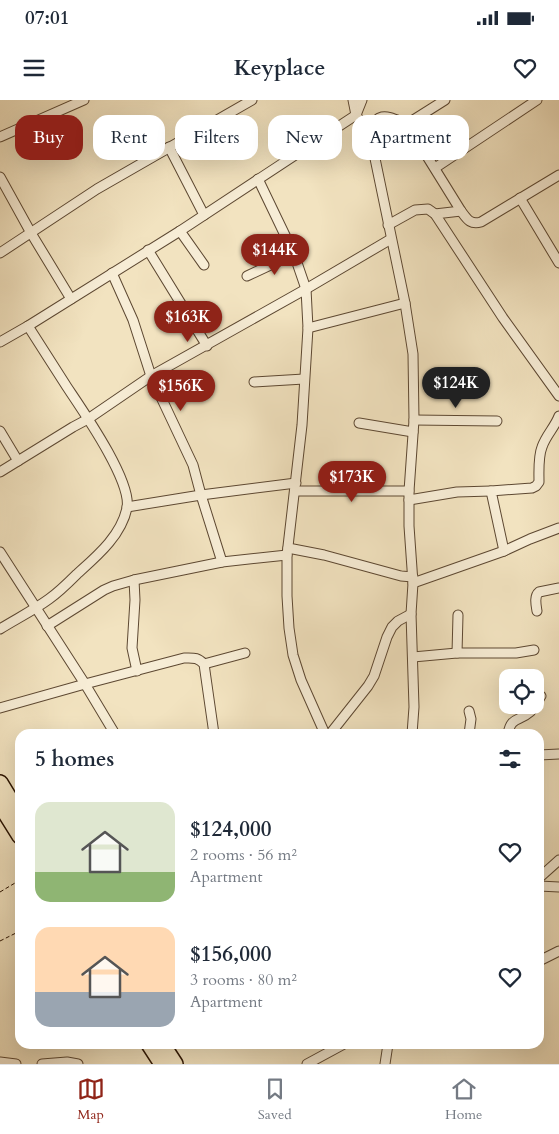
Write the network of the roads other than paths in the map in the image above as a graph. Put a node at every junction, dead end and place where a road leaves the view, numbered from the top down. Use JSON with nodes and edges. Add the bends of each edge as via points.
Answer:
{"nodes":[{"id":1,"x":84,"y":100,"type":"edge"},
{"id":2,"x":252,"y":100,"type":"edge"},
{"id":3,"x":353,"y":100,"type":"edge"},
{"id":4,"x":362,"y":100,"type":"edge"},
{"id":5,"x":445,"y":100,"type":"edge"},
{"id":6,"x":537,"y":100,"type":"edge"},
{"id":7,"x":356,"y":115,"type":"joint"},
{"id":8,"x":421,"y":115,"type":"edge"},
{"id":9,"x":352,"y":118,"type":"edge"},
{"id":10,"x":0,"y":137,"type":"edge"},
{"id":11,"x":169,"y":147,"type":"junction"},
{"id":12,"x":375,"y":160,"type":"edge"},
{"id":13,"x":430,"y":160,"type":"edge"},
{"id":14,"x":435,"y":168,"type":"junction"},
{"id":15,"x":559,"y":175,"type":"edge"},
{"id":16,"x":0,"y":177,"type":"edge"},
{"id":17,"x":258,"y":179,"type":"junction"},
{"id":18,"x":520,"y":198,"type":"junction"},
{"id":19,"x":461,"y":211,"type":"junction"},
{"id":20,"x":435,"y":214,"type":"junction"},
{"id":21,"x":204,"y":215,"type":"junction"},
{"id":22,"x":388,"y":225,"type":"junction"},
{"id":23,"x":180,"y":230,"type":"junction"},
{"id":24,"x":31,"y":233,"type":"junction"},
{"id":25,"x":391,"y":239,"type":"junction"},
{"id":26,"x":148,"y":250,"type":"junction"},
{"id":27,"x":0,"y":253,"type":"edge"},
{"id":28,"x":294,"y":254,"type":"junction"},
{"id":29,"x":559,"y":263,"type":"edge"},
{"id":30,"x":204,"y":265,"type":"dead end"},
{"id":31,"x":112,"y":273,"type":"junction"},
{"id":32,"x":247,"y":276,"type":"dead end"},
{"id":33,"x":306,"y":289,"type":"junction"},
{"id":34,"x":71,"y":299,"type":"junction"},
{"id":35,"x":405,"y":303,"type":"junction"},
{"id":36,"x":28,"y":326,"type":"junction"},
{"id":37,"x":308,"y":328,"type":"junction"},
{"id":38,"x":0,"y":342,"type":"edge"},
{"id":39,"x":207,"y":346,"type":"junction"},
{"id":40,"x":151,"y":376,"type":"junction"},
{"id":41,"x":304,"y":379,"type":"junction"},
{"id":42,"x":254,"y":382,"type":"dead end"},
{"id":43,"x":559,"y":396,"type":"edge"},
{"id":44,"x":88,"y":419,"type":"junction"},
{"id":45,"x":414,"y":420,"type":"junction"},
{"id":46,"x":498,"y":421,"type":"dead end"},
{"id":47,"x":558,"y":421,"type":"edge"},
{"id":48,"x":359,"y":423,"type":"dead end"},
{"id":49,"x":0,"y":432,"type":"edge"},
{"id":50,"x":413,"y":432,"type":"junction"},
{"id":51,"x":18,"y":461,"type":"junction"},
{"id":52,"x":0,"y":472,"type":"edge"},
{"id":53,"x":295,"y":487,"type":"junction"},
{"id":54,"x":490,"y":491,"type":"junction"},
{"id":55,"x":201,"y":495,"type":"junction"},
{"id":56,"x":409,"y":496,"type":"junction"},
{"id":57,"x":127,"y":507,"type":"junction"},
{"id":58,"x":559,"y":528,"type":"edge"},
{"id":59,"x":504,"y":551,"type":"junction"},
{"id":60,"x":0,"y":552,"type":"edge"},
{"id":61,"x":287,"y":552,"type":"junction"},
{"id":62,"x":222,"y":562,"type":"junction"},
{"id":63,"x":134,"y":580,"type":"junction"},
{"id":64,"x":413,"y":580,"type":"junction"},
{"id":65,"x":559,"y":588,"type":"edge"},
{"id":66,"x":35,"y":608,"type":"junction"},
{"id":67,"x":537,"y":611,"type":"dead end"},
{"id":68,"x":411,"y":614,"type":"junction"},
{"id":69,"x":458,"y":615,"type":"dead end"},
{"id":70,"x":47,"y":626,"type":"junction"},
{"id":71,"x":0,"y":629,"type":"edge"},
{"id":72,"x":534,"y":650,"type":"dead end"},
{"id":73,"x":246,"y":652,"type":"dead end"},
{"id":74,"x":457,"y":654,"type":"junction"},
{"id":75,"x":413,"y":657,"type":"junction"},
{"id":76,"x":204,"y":664,"type":"junction"},
{"id":77,"x":137,"y":671,"type":"junction"},
{"id":78,"x":85,"y":684,"type":"junction"},
{"id":79,"x":0,"y":708,"type":"edge"},
{"id":80,"x":469,"y":711,"type":"dead end"},
{"id":81,"x":528,"y":714,"type":"edge"},
{"id":82,"x":112,"y":729,"type":"edge"},
{"id":83,"x":213,"y":729,"type":"edge"},
{"id":84,"x":323,"y":729,"type":"edge"},
{"id":85,"x":334,"y":729,"type":"edge"},
{"id":86,"x":412,"y":729,"type":"edge"},
{"id":87,"x":469,"y":729,"type":"edge"},
{"id":88,"x":509,"y":729,"type":"edge"},
{"id":89,"x":559,"y":754,"type":"edge"},
{"id":90,"x":544,"y":755,"type":"edge"},
{"id":91,"x":0,"y":783,"type":"edge"},
{"id":92,"x":0,"y":804,"type":"edge"},
{"id":93,"x":15,"y":808,"type":"edge"},
{"id":94,"x":15,"y":828,"type":"edge"},
{"id":95,"x":559,"y":860,"type":"edge"},
{"id":96,"x":544,"y":874,"type":"edge"},
{"id":97,"x":544,"y":886,"type":"edge"},
{"id":98,"x":559,"y":887,"type":"edge"},
{"id":99,"x":559,"y":951,"type":"edge"},
{"id":100,"x":544,"y":958,"type":"edge"},
{"id":101,"x":152,"y":1049,"type":"edge"},
{"id":102,"x":165,"y":1049,"type":"edge"},
{"id":103,"x":335,"y":1049,"type":"edge"},
{"id":104,"x":387,"y":1049,"type":"edge"},
{"id":105,"x":0,"y":1062,"type":"edge"},
{"id":106,"x":16,"y":1064,"type":"edge"},
{"id":107,"x":42,"y":1064,"type":"edge"},
{"id":108,"x":78,"y":1064,"type":"edge"},
{"id":109,"x":162,"y":1064,"type":"edge"},
{"id":110,"x":175,"y":1064,"type":"edge"},
{"id":111,"x":307,"y":1064,"type":"edge"},
{"id":112,"x":384,"y":1064,"type":"edge"}],
"edges":[{"from":1,"to":10,"type":"street"},
{"from":2,"to":11,"type":"street"},
{"from":3,"to":7,"type":"street"},
{"from":4,"to":7,"type":"street"},
{"from":5,"to":8,"type":"street"},
{"from":6,"to":14,"type":"street"},
{"from":9,"to":17,"type":"street"},
{"from":11,"to":21,"type":"street"},
{"from":11,"to":24,"type":"street"},
{"from":12,"to":22,"type":"street"},
{"from":13,"to":14,"type":"street"},
{"from":14,"to":19,"type":"street"},
{"from":15,"to":18,"type":"street"},
{"from":16,"to":24,"type":"street"},
{"from":17,"to":21,"type":"street"},
{"from":17,"to":28,"type":"street"},
{"from":18,"to":19,"type":"street","via":[[475,224],[469,222]]},
{"from":18,"to":29,"type":"street"},
{"from":19,"to":20,"type":"street"},
{"from":20,"to":22,"type":"street","via":[[428,209],[415,210]]},
{"from":20,"to":43,"type":"street","via":[[502,318]]},
{"from":21,"to":23,"type":"street"},
{"from":22,"to":25,"type":"street"},
{"from":23,"to":26,"type":"street"},
{"from":23,"to":30,"type":"street"},
{"from":24,"to":27,"type":"street"},
{"from":24,"to":34,"type":"street"},
{"from":25,"to":33,"type":"street"},
{"from":25,"to":35,"type":"street"},
{"from":26,"to":31,"type":"street"},
{"from":26,"to":39,"type":"street"},
{"from":28,"to":32,"type":"street"},
{"from":28,"to":33,"type":"street"},
{"from":31,"to":34,"type":"street"},
{"from":31,"to":40,"type":"street","via":[[133,320]]},
{"from":33,"to":37,"type":"street"},
{"from":33,"to":39,"type":"street"},
{"from":34,"to":36,"type":"street"},
{"from":35,"to":37,"type":"street"},
{"from":35,"to":45,"type":"street","via":[[413,354]]},
{"from":36,"to":38,"type":"street"},
{"from":36,"to":44,"type":"street"},
{"from":37,"to":41,"type":"street"},
{"from":39,"to":40,"type":"street"},
{"from":40,"to":44,"type":"street"},
{"from":40,"to":55,"type":"street","via":[[193,465]]},
{"from":41,"to":42,"type":"street"},
{"from":41,"to":53,"type":"street"},
{"from":44,"to":51,"type":"street"},
{"from":44,"to":57,"type":"street","via":[[122,481]]},
{"from":45,"to":46,"type":"street"},
{"from":45,"to":50,"type":"street"},
{"from":47,"to":54,"type":"street","via":[[540,451],[539,482],[536,486]]},
{"from":48,"to":50,"type":"street"},
{"from":49,"to":51,"type":"street"},
{"from":50,"to":56,"type":"street"},
{"from":51,"to":52,"type":"street"},
{"from":53,"to":55,"type":"street"},
{"from":53,"to":56,"type":"street"},
{"from":53,"to":61,"type":"street"},
{"from":54,"to":56,"type":"street"},
{"from":54,"to":59,"type":"street"},
{"from":55,"to":57,"type":"street"},
{"from":55,"to":62,"type":"street"},
{"from":56,"to":64,"type":"street"},
{"from":57,"to":66,"type":"street","via":[[120,527],[107,545],[55,594]]},
{"from":58,"to":59,"type":"street"},
{"from":59,"to":64,"type":"street"},
{"from":60,"to":66,"type":"street"},
{"from":61,"to":62,"type":"street"},
{"from":61,"to":64,"type":"street","via":[[324,555]]},
{"from":61,"to":84,"type":"street","via":[[287,604],[294,655],[301,680]]},
{"from":62,"to":63,"type":"street"},
{"from":63,"to":70,"type":"street","via":[[104,590]]},
{"from":63,"to":77,"type":"street","via":[[132,648]]},
{"from":64,"to":68,"type":"street"},
{"from":65,"to":67,"type":"street","via":[[537,594]]},
{"from":66,"to":70,"type":"street"},
{"from":66,"to":71,"type":"street"},
{"from":68,"to":75,"type":"street"},
{"from":68,"to":85,"type":"street","via":[[392,627],[374,676]]},
{"from":69,"to":74,"type":"street"},
{"from":70,"to":78,"type":"street"},
{"from":72,"to":74,"type":"street"},
{"from":73,"to":76,"type":"street"},
{"from":74,"to":75,"type":"street"},
{"from":75,"to":86,"type":"street"},
{"from":76,"to":77,"type":"street","via":[[194,658],[184,658]]},
{"from":76,"to":83,"type":"street"},
{"from":77,"to":78,"type":"street"},
{"from":78,"to":79,"type":"street"},
{"from":78,"to":82,"type":"street"},
{"from":80,"to":87,"type":"street"},
{"from":81,"to":88,"type":"street","via":[[512,722]]},
{"from":89,"to":90,"type":"street"},
{"from":91,"to":93,"type":"main road"},
{"from":92,"to":94,"type":"main road"},
{"from":95,"to":96,"type":"street"},
{"from":97,"to":98,"type":"street"},
{"from":99,"to":100,"type":"street"},
{"from":101,"to":109,"type":"main road"},
{"from":102,"to":110,"type":"main road"},
{"from":103,"to":111,"type":"street"},
{"from":104,"to":112,"type":"street"},
{"from":105,"to":106,"type":"street"},
{"from":107,"to":108,"type":"street"}]}
